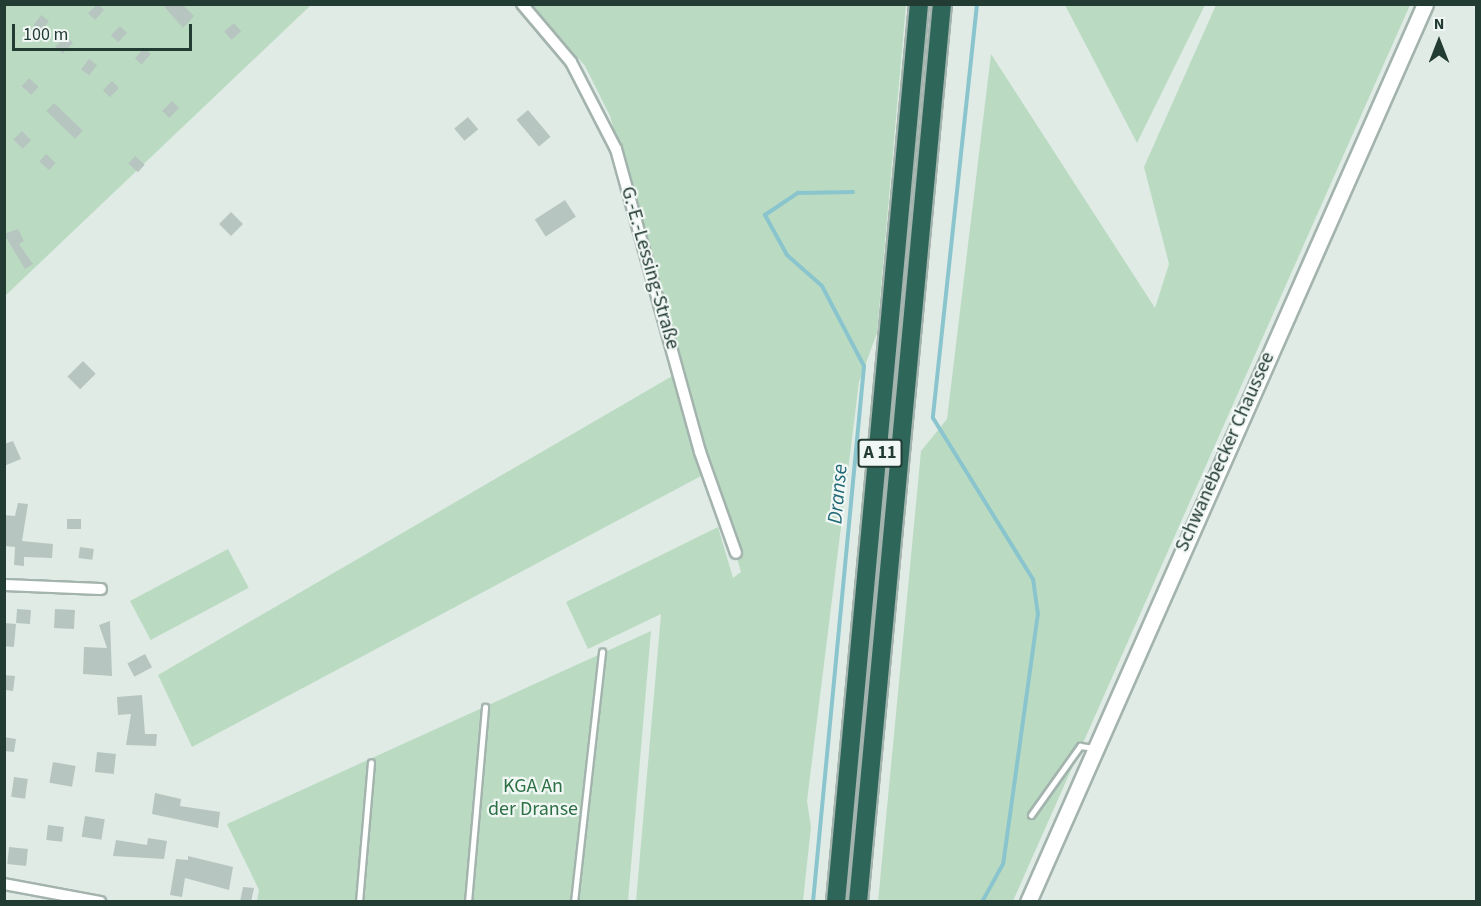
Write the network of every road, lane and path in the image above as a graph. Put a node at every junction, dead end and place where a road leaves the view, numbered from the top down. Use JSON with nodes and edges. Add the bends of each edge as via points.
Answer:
{"nodes":[{"id":1,"x":522,"y":4,"type":"edge"},
{"id":2,"x":920,"y":4,"type":"edge"},
{"id":3,"x":942,"y":4,"type":"edge"},
{"id":4,"x":1425,"y":4,"type":"edge"},
{"id":5,"x":736,"y":553,"type":"dead end"},
{"id":6,"x":4,"y":585,"type":"edge"},
{"id":7,"x":101,"y":589,"type":"dead end"},
{"id":8,"x":602,"y":652,"type":"dead end"},
{"id":9,"x":485,"y":707,"type":"dead end"},
{"id":10,"x":1097,"y":748,"type":"junction"},
{"id":11,"x":371,"y":763,"type":"dead end"},
{"id":12,"x":1031,"y":815,"type":"dead end"},
{"id":13,"x":4,"y":884,"type":"edge"},
{"id":14,"x":100,"y":902,"type":"edge"},
{"id":15,"x":358,"y":902,"type":"edge"},
{"id":16,"x":468,"y":902,"type":"edge"},
{"id":17,"x":574,"y":902,"type":"edge"},
{"id":18,"x":836,"y":902,"type":"edge"},
{"id":19,"x":858,"y":902,"type":"edge"},
{"id":20,"x":1029,"y":902,"type":"edge"}],
"edges":[{"from":1,"to":5,"type":"street","name":"G.-E.-Lessing-Straße","via":[[571,62],[616,149],[700,452]]},
{"from":2,"to":18,"type":"highway","number":"A 11"},
{"from":3,"to":19,"type":"highway","number":"A 11"},
{"from":4,"to":10,"type":"main road","name":"Schwanebecker Chaussee"},
{"from":6,"to":7,"type":"street"},
{"from":8,"to":17,"type":"lane"},
{"from":9,"to":16,"type":"lane"},
{"from":10,"to":12,"type":"lane","via":[[1080,746]]},
{"from":10,"to":20,"type":"main road","name":"Schwanebecker Chaussee"},
{"from":11,"to":15,"type":"lane"},
{"from":13,"to":14,"type":"street"}]}
